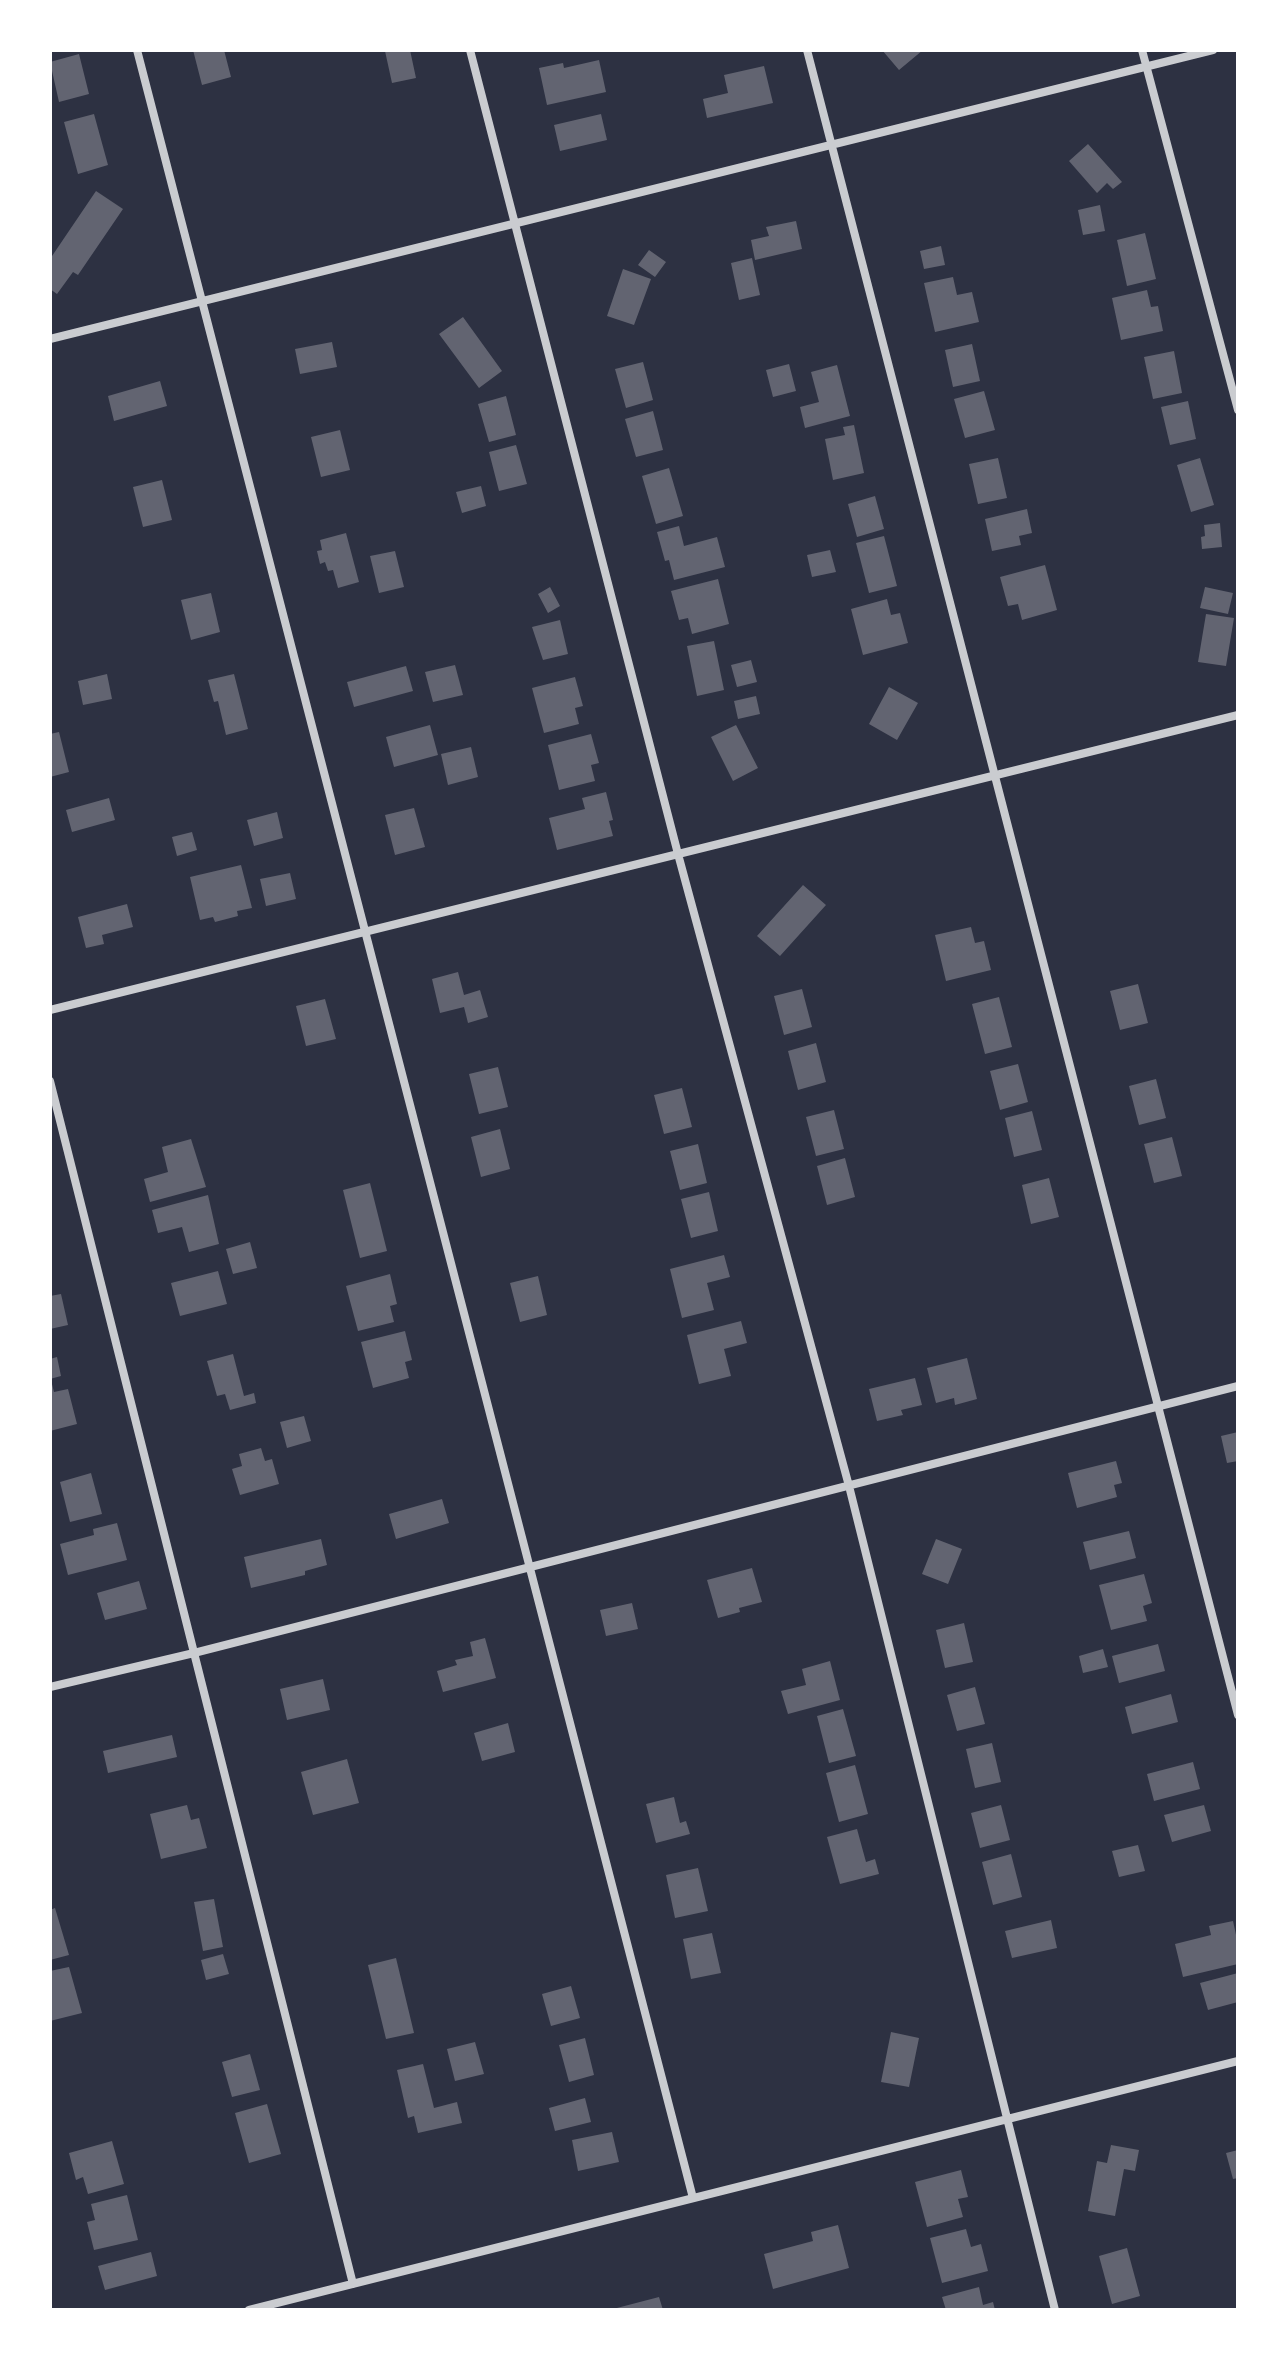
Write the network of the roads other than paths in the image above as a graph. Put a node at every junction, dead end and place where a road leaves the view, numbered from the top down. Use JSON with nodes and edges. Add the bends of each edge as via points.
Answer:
{"nodes":[{"id":1,"x":137,"y":50,"type":"edge"},
{"id":2,"x":470,"y":50,"type":"edge"},
{"id":3,"x":807,"y":50,"type":"edge"},
{"id":4,"x":1142,"y":50,"type":"edge"},
{"id":5,"x":1213,"y":50,"type":"edge"},
{"id":6,"x":1147,"y":66,"type":"junction"},
{"id":7,"x":832,"y":145,"type":"junction"},
{"id":8,"x":514,"y":224,"type":"junction"},
{"id":9,"x":202,"y":302,"type":"junction"},
{"id":10,"x":50,"y":339,"type":"edge"},
{"id":11,"x":1238,"y":410,"type":"edge"},
{"id":12,"x":1238,"y":715,"type":"edge"},
{"id":13,"x":994,"y":776,"type":"junction"},
{"id":14,"x":678,"y":854,"type":"junction"},
{"id":15,"x":365,"y":932,"type":"junction"},
{"id":16,"x":50,"y":1010,"type":"edge"},
{"id":17,"x":50,"y":1081,"type":"edge"},
{"id":18,"x":1238,"y":1386,"type":"edge"},
{"id":19,"x":1159,"y":1405,"type":"junction"},
{"id":20,"x":849,"y":1486,"type":"junction"},
{"id":21,"x":530,"y":1567,"type":"junction"},
{"id":22,"x":194,"y":1653,"type":"junction"},
{"id":23,"x":50,"y":1687,"type":"edge"},
{"id":24,"x":1238,"y":1715,"type":"edge"},
{"id":25,"x":1238,"y":2061,"type":"edge"},
{"id":26,"x":1007,"y":2119,"type":"junction"},
{"id":27,"x":693,"y":2198,"type":"junction"},
{"id":28,"x":353,"y":2284,"type":"junction"},
{"id":29,"x":249,"y":2310,"type":"edge"},
{"id":30,"x":1055,"y":2310,"type":"edge"}],
"edges":[{"from":1,"to":9,"type":"street"},
{"from":2,"to":8,"type":"street"},
{"from":3,"to":7,"type":"street"},
{"from":4,"to":6,"type":"street"},
{"from":5,"to":6,"type":"street"},
{"from":6,"to":7,"type":"street"},
{"from":6,"to":11,"type":"street"},
{"from":7,"to":8,"type":"street"},
{"from":7,"to":13,"type":"street"},
{"from":8,"to":9,"type":"street"},
{"from":8,"to":14,"type":"street"},
{"from":9,"to":10,"type":"street"},
{"from":9,"to":15,"type":"street"},
{"from":12,"to":13,"type":"street"},
{"from":13,"to":14,"type":"street"},
{"from":13,"to":19,"type":"street"},
{"from":14,"to":15,"type":"street"},
{"from":14,"to":20,"type":"street"},
{"from":15,"to":16,"type":"street"},
{"from":15,"to":21,"type":"street"},
{"from":17,"to":22,"type":"street"},
{"from":18,"to":19,"type":"street"},
{"from":19,"to":20,"type":"street"},
{"from":19,"to":24,"type":"street"},
{"from":20,"to":21,"type":"street"},
{"from":20,"to":26,"type":"street"},
{"from":21,"to":22,"type":"street"},
{"from":21,"to":27,"type":"street"},
{"from":22,"to":23,"type":"street"},
{"from":22,"to":28,"type":"street"},
{"from":25,"to":26,"type":"street"},
{"from":26,"to":27,"type":"street"},
{"from":26,"to":30,"type":"street"},
{"from":27,"to":28,"type":"street"},
{"from":28,"to":29,"type":"street"}]}
